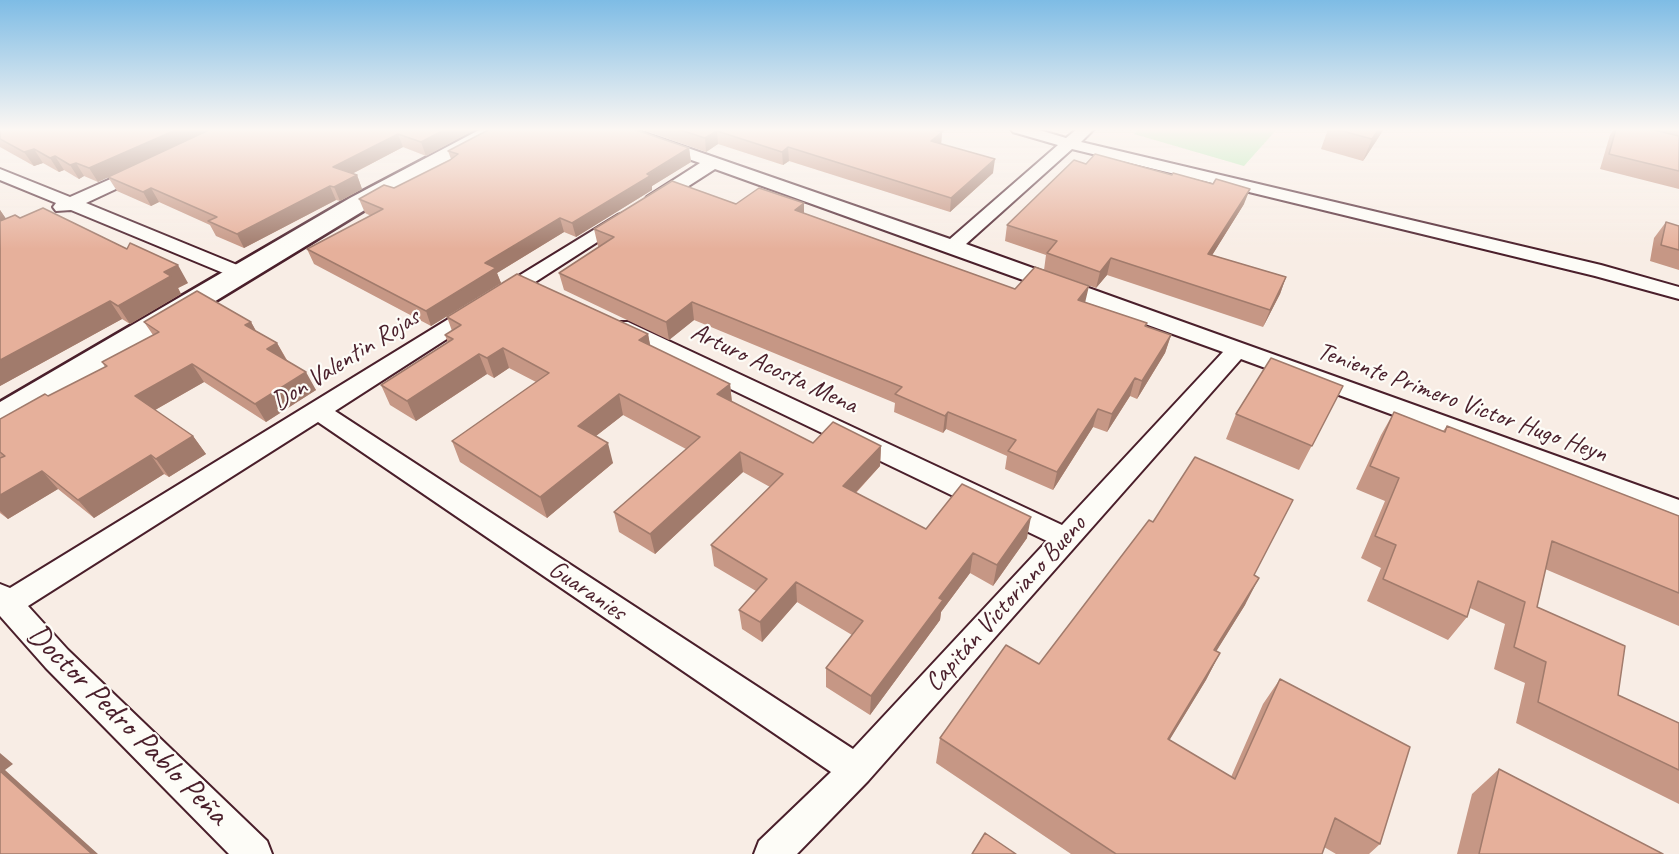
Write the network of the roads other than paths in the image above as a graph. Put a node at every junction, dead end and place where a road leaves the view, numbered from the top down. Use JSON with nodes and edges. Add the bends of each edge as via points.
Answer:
{"nodes":[{"id":1,"x":146,"y":169,"type":"edge"},
{"id":2,"x":423,"y":169,"type":"edge"},
{"id":3,"x":703,"y":169,"type":"edge"},
{"id":4,"x":729,"y":169,"type":"edge"},
{"id":5,"x":1041,"y":169,"type":"edge"},
{"id":6,"x":1174,"y":169,"type":"edge"},
{"id":7,"x":0,"y":174,"type":"edge"},
{"id":8,"x":71,"y":203,"type":"junction"},
{"id":9,"x":50,"y":213,"type":"edge"},
{"id":10,"x":953,"y":246,"type":"junction"},
{"id":11,"x":240,"y":273,"type":"junction"},
{"id":12,"x":524,"y":282,"type":"junction"},
{"id":13,"x":546,"y":292,"type":"edge"},
{"id":14,"x":1679,"y":293,"type":"edge"},
{"id":15,"x":600,"y":318,"type":"edge"},
{"id":16,"x":1236,"y":351,"type":"junction"},
{"id":17,"x":318,"y":411,"type":"junction"},
{"id":18,"x":0,"y":417,"type":"edge"},
{"id":19,"x":1679,"y":510,"type":"edge"},
{"id":20,"x":1065,"y":538,"type":"junction"},
{"id":21,"x":4,"y":600,"type":"edge"},
{"id":22,"x":856,"y":770,"type":"junction"},
{"id":23,"x":254,"y":854,"type":"edge"},
{"id":24,"x":772,"y":854,"type":"edge"}],
"edges":[{"from":1,"to":8,"type":"street"},
{"from":2,"to":11,"type":"street"},
{"from":3,"to":12,"type":"street","name":"Don Valentin Rojas"},
{"from":4,"to":10,"type":"street","name":"Teniente Primero Victor Hugo Heyn"},
{"from":5,"to":10,"type":"street"},
{"from":6,"to":14,"type":"street"},
{"from":7,"to":8,"type":"street"},
{"from":8,"to":9,"type":"street"},
{"from":8,"to":11,"type":"street"},
{"from":10,"to":16,"type":"street","name":"Teniente Primero Victor Hugo Heyn"},
{"from":11,"to":18,"type":"street"},
{"from":12,"to":13,"type":"street"},
{"from":12,"to":17,"type":"street","name":"Don Valentin Rojas"},
{"from":15,"to":20,"type":"street","name":"Arturo Acosta Mena"},
{"from":16,"to":19,"type":"street","name":"Teniente Primero Victor Hugo Heyn"},
{"from":16,"to":20,"type":"street","name":"Capitán Victoriano Bueno"},
{"from":17,"to":21,"type":"street","name":"Don Valentin Rojas"},
{"from":17,"to":22,"type":"street","name":"Guaranies"},
{"from":20,"to":22,"type":"street","name":"Capitán Victoriano Bueno"},
{"from":21,"to":23,"type":"street","name":"Doctor Pedro Pablo Peña"},
{"from":22,"to":24,"type":"street","name":"Capitán Victoriano Bueno"}]}
